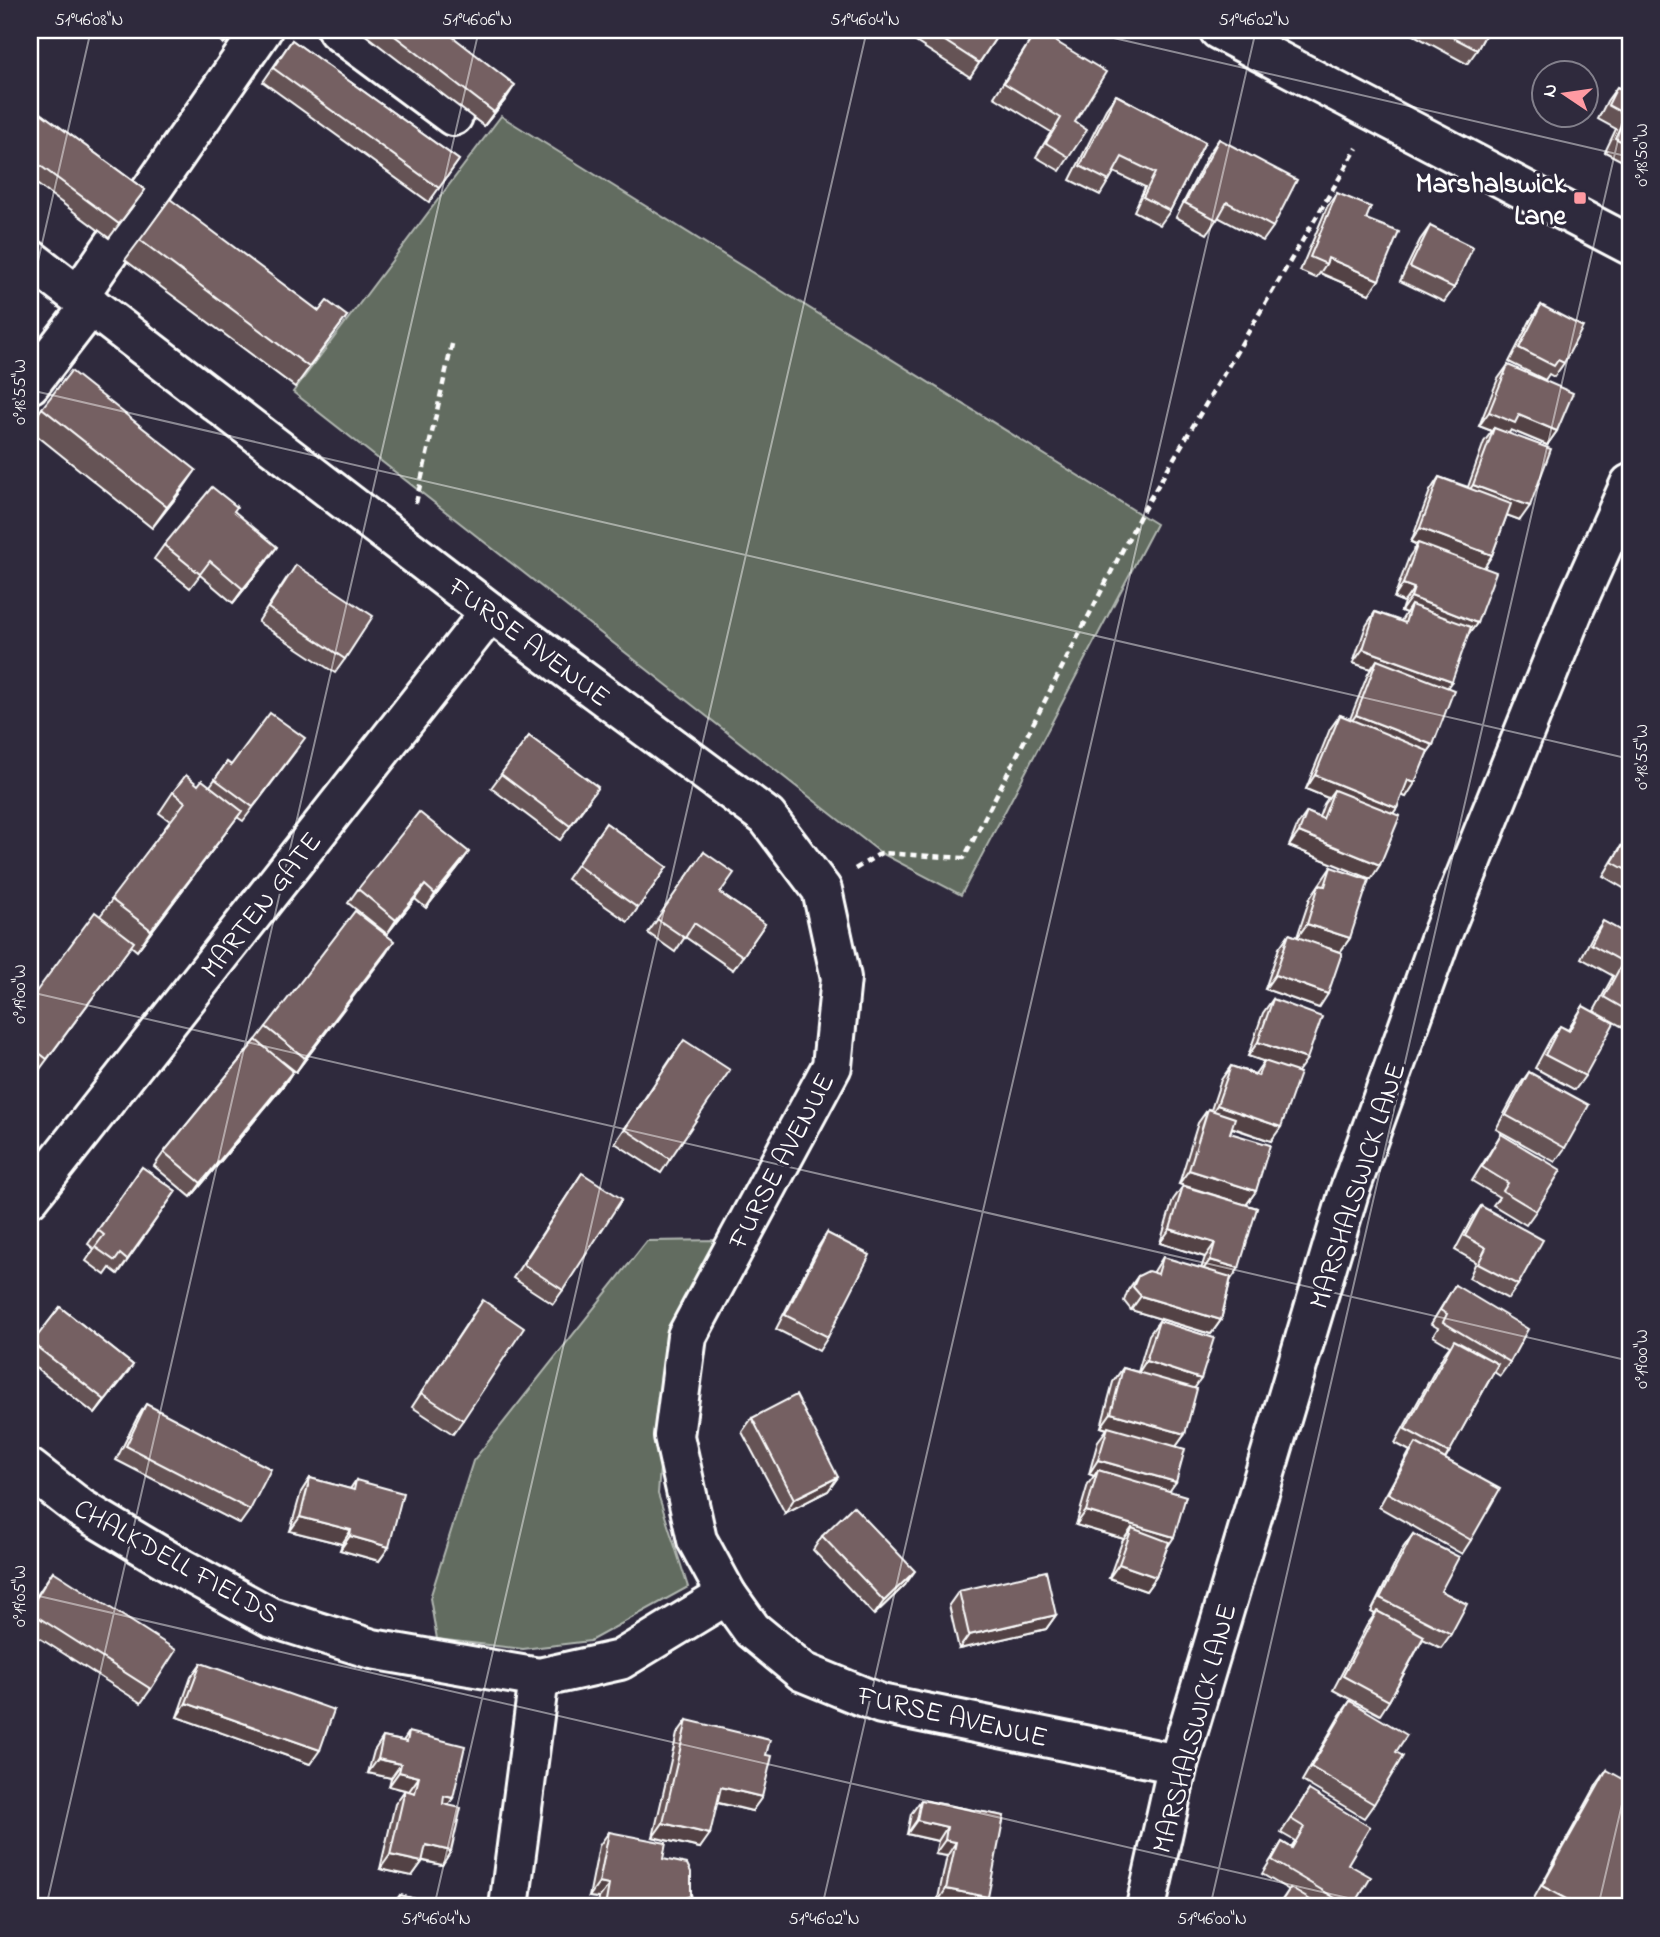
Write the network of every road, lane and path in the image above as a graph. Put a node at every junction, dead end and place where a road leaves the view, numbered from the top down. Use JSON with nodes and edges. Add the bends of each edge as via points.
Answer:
{"nodes":[{"id":1,"x":262,"y":30,"type":"edge"},
{"id":2,"x":337,"y":30,"type":"edge"},
{"id":3,"x":1219,"y":30,"type":"edge"},
{"id":4,"x":1377,"y":114,"type":"junction"},
{"id":5,"x":453,"y":116,"type":"dead end"},
{"id":6,"x":1630,"y":245,"type":"edge"},
{"id":7,"x":30,"y":259,"type":"edge"},
{"id":8,"x":85,"y":300,"type":"junction"},
{"id":9,"x":453,"y":340,"type":"dead end"},
{"id":10,"x":30,"y":384,"type":"edge"},
{"id":11,"x":1630,"y":484,"type":"edge"},
{"id":12,"x":398,"y":542,"type":"junction"},
{"id":13,"x":490,"y":612,"type":"junction"},
{"id":14,"x":822,"y":890,"type":"junction"},
{"id":15,"x":30,"y":1197,"type":"edge"},
{"id":16,"x":30,"y":1469,"type":"edge"},
{"id":17,"x":727,"y":1595,"type":"junction"},
{"id":18,"x":539,"y":1678,"type":"junction"},
{"id":19,"x":1178,"y":1764,"type":"junction"},
{"id":20,"x":509,"y":1907,"type":"edge"},
{"id":21,"x":1146,"y":1907,"type":"edge"}],
"edges":[{"from":1,"to":8,"type":"street"},
{"from":2,"to":5,"type":"street"},
{"from":3,"to":4,"type":"street"},
{"from":4,"to":6,"type":"street"},
{"from":4,"to":14,"type":"path","via":[[1141,514],[964,858],[881,853]]},
{"from":7,"to":8,"type":"street","name":"FURSE AVENUE"},
{"from":8,"to":10,"type":"street"},
{"from":8,"to":12,"type":"street","name":"FURSE AVENUE"},
{"from":9,"to":12,"type":"path","via":[[415,507]]},
{"from":11,"to":19,"type":"street","name":"MARSHALSWICK LANE","via":[[1438,942],[1354,1179]]},
{"from":12,"to":13,"type":"street","name":"FURSE AVENUE"},
{"from":13,"to":14,"type":"street","name":"FURSE AVENUE","via":[[767,817]]},
{"from":13,"to":15,"type":"street","name":"MARTEN GATE"},
{"from":14,"to":17,"type":"street","name":"FURSE AVENUE","via":[[841,978],[831,1066],[687,1336],[674,1436],[698,1540]]},
{"from":16,"to":18,"type":"street","name":"CHALKDELL FIELDS","via":[[80,1508],[270,1617],[372,1649]]},
{"from":17,"to":18,"type":"street","name":"CHALKDELL FIELDS","via":[[620,1660]]},
{"from":17,"to":19,"type":"street","name":"FURSE AVENUE","via":[[752,1630],[803,1672],[881,1704]]},
{"from":18,"to":20,"type":"street"},
{"from":19,"to":21,"type":"street","name":"MARSHALSWICK LANE"}]}
